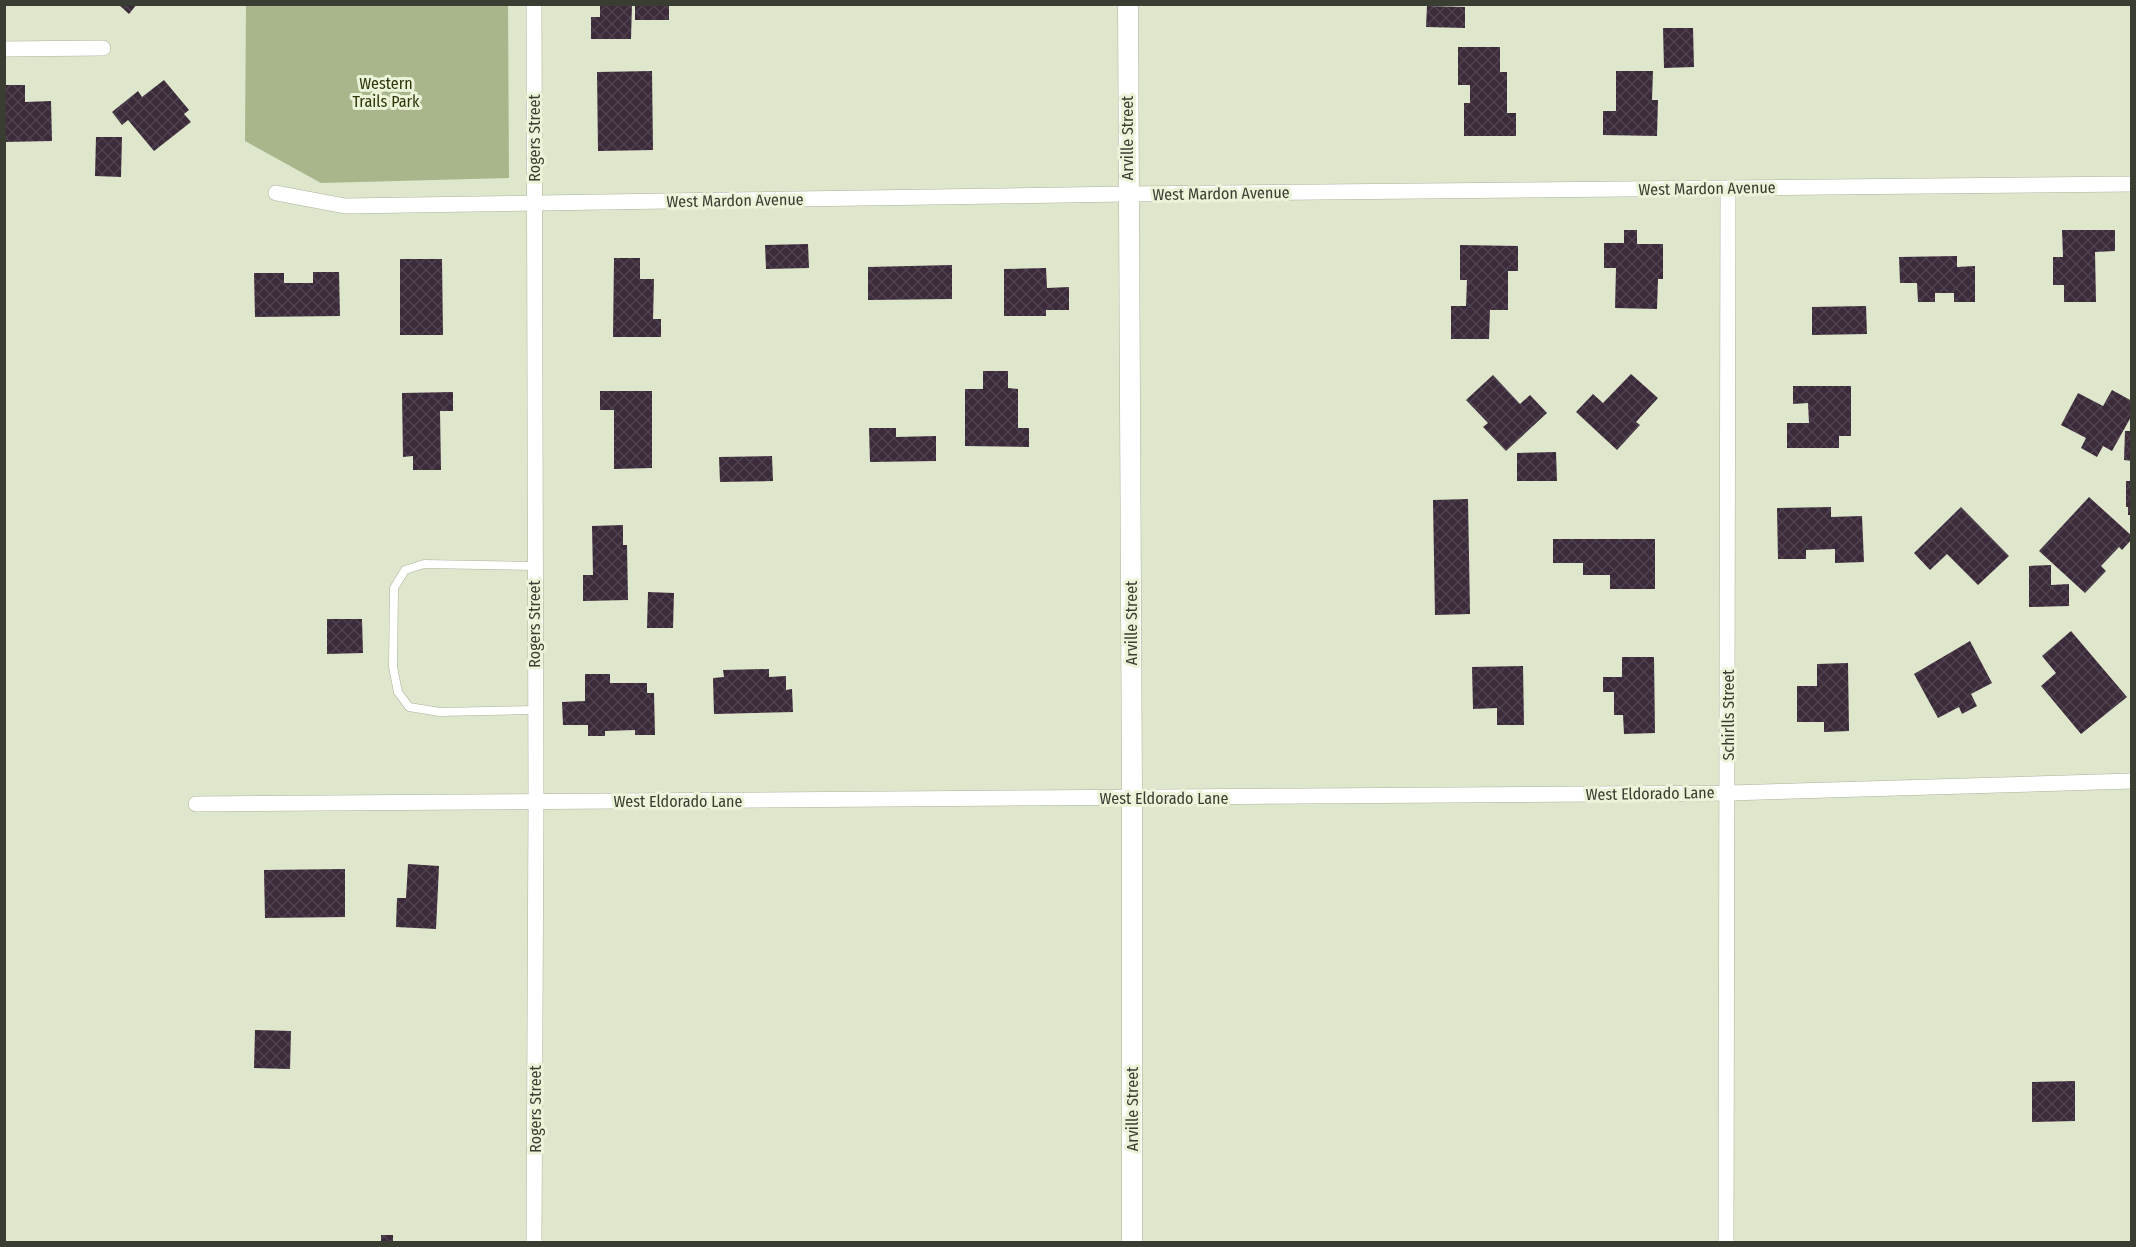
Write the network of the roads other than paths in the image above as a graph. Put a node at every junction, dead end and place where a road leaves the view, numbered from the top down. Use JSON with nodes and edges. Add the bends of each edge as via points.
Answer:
{"nodes":[{"id":1,"x":534,"y":4,"type":"edge"},
{"id":2,"x":1128,"y":4,"type":"edge"},
{"id":3,"x":103,"y":48,"type":"dead end"},
{"id":4,"x":4,"y":49,"type":"edge"},
{"id":5,"x":2132,"y":183,"type":"edge"},
{"id":6,"x":1728,"y":188,"type":"junction"},
{"id":7,"x":276,"y":193,"type":"dead end"},
{"id":8,"x":1127,"y":194,"type":"junction"},
{"id":9,"x":534,"y":203,"type":"junction"},
{"id":10,"x":534,"y":566,"type":"junction"},
{"id":11,"x":535,"y":710,"type":"junction"},
{"id":12,"x":2132,"y":781,"type":"edge"},
{"id":13,"x":1728,"y":793,"type":"junction"},
{"id":14,"x":1132,"y":798,"type":"junction"},
{"id":15,"x":536,"y":802,"type":"junction"},
{"id":16,"x":196,"y":804,"type":"dead end"},
{"id":17,"x":534,"y":1242,"type":"edge"},
{"id":18,"x":1132,"y":1242,"type":"edge"},
{"id":19,"x":1726,"y":1242,"type":"edge"}],
"edges":[{"from":1,"to":9,"type":"street","name":"Rogers Street"},
{"from":2,"to":8,"type":"street","name":"Arville Street"},
{"from":3,"to":4,"type":"street"},
{"from":5,"to":6,"type":"street","name":"West Mardon Avenue"},
{"from":6,"to":8,"type":"street","name":"West Mardon Avenue"},
{"from":6,"to":13,"type":"street","name":"Schirlls Street"},
{"from":7,"to":9,"type":"street","name":"West Mardon Avenue","via":[[345,206]]},
{"from":8,"to":9,"type":"street","name":"West Mardon Avenue"},
{"from":8,"to":14,"type":"street","name":"Arville Street"},
{"from":9,"to":10,"type":"street","name":"Rogers Street"},
{"from":10,"to":11,"type":"street","name":"Rogers Street"},
{"from":10,"to":11,"type":"lane","via":[[424,564],[405,570],[394,588],[393,667],[398,692],[409,707],[440,712]]},
{"from":11,"to":15,"type":"street","name":"Rogers Street"},
{"from":12,"to":13,"type":"street","name":"West Eldorado Lane"},
{"from":13,"to":14,"type":"street","name":"West Eldorado Lane"},
{"from":13,"to":19,"type":"street","name":"Schirlls Street"},
{"from":14,"to":15,"type":"street","name":"West Eldorado Lane"},
{"from":14,"to":18,"type":"street","name":"Arville Street"},
{"from":15,"to":16,"type":"street","name":"West Eldorado Lane"},
{"from":15,"to":17,"type":"street","name":"Rogers Street"}]}
